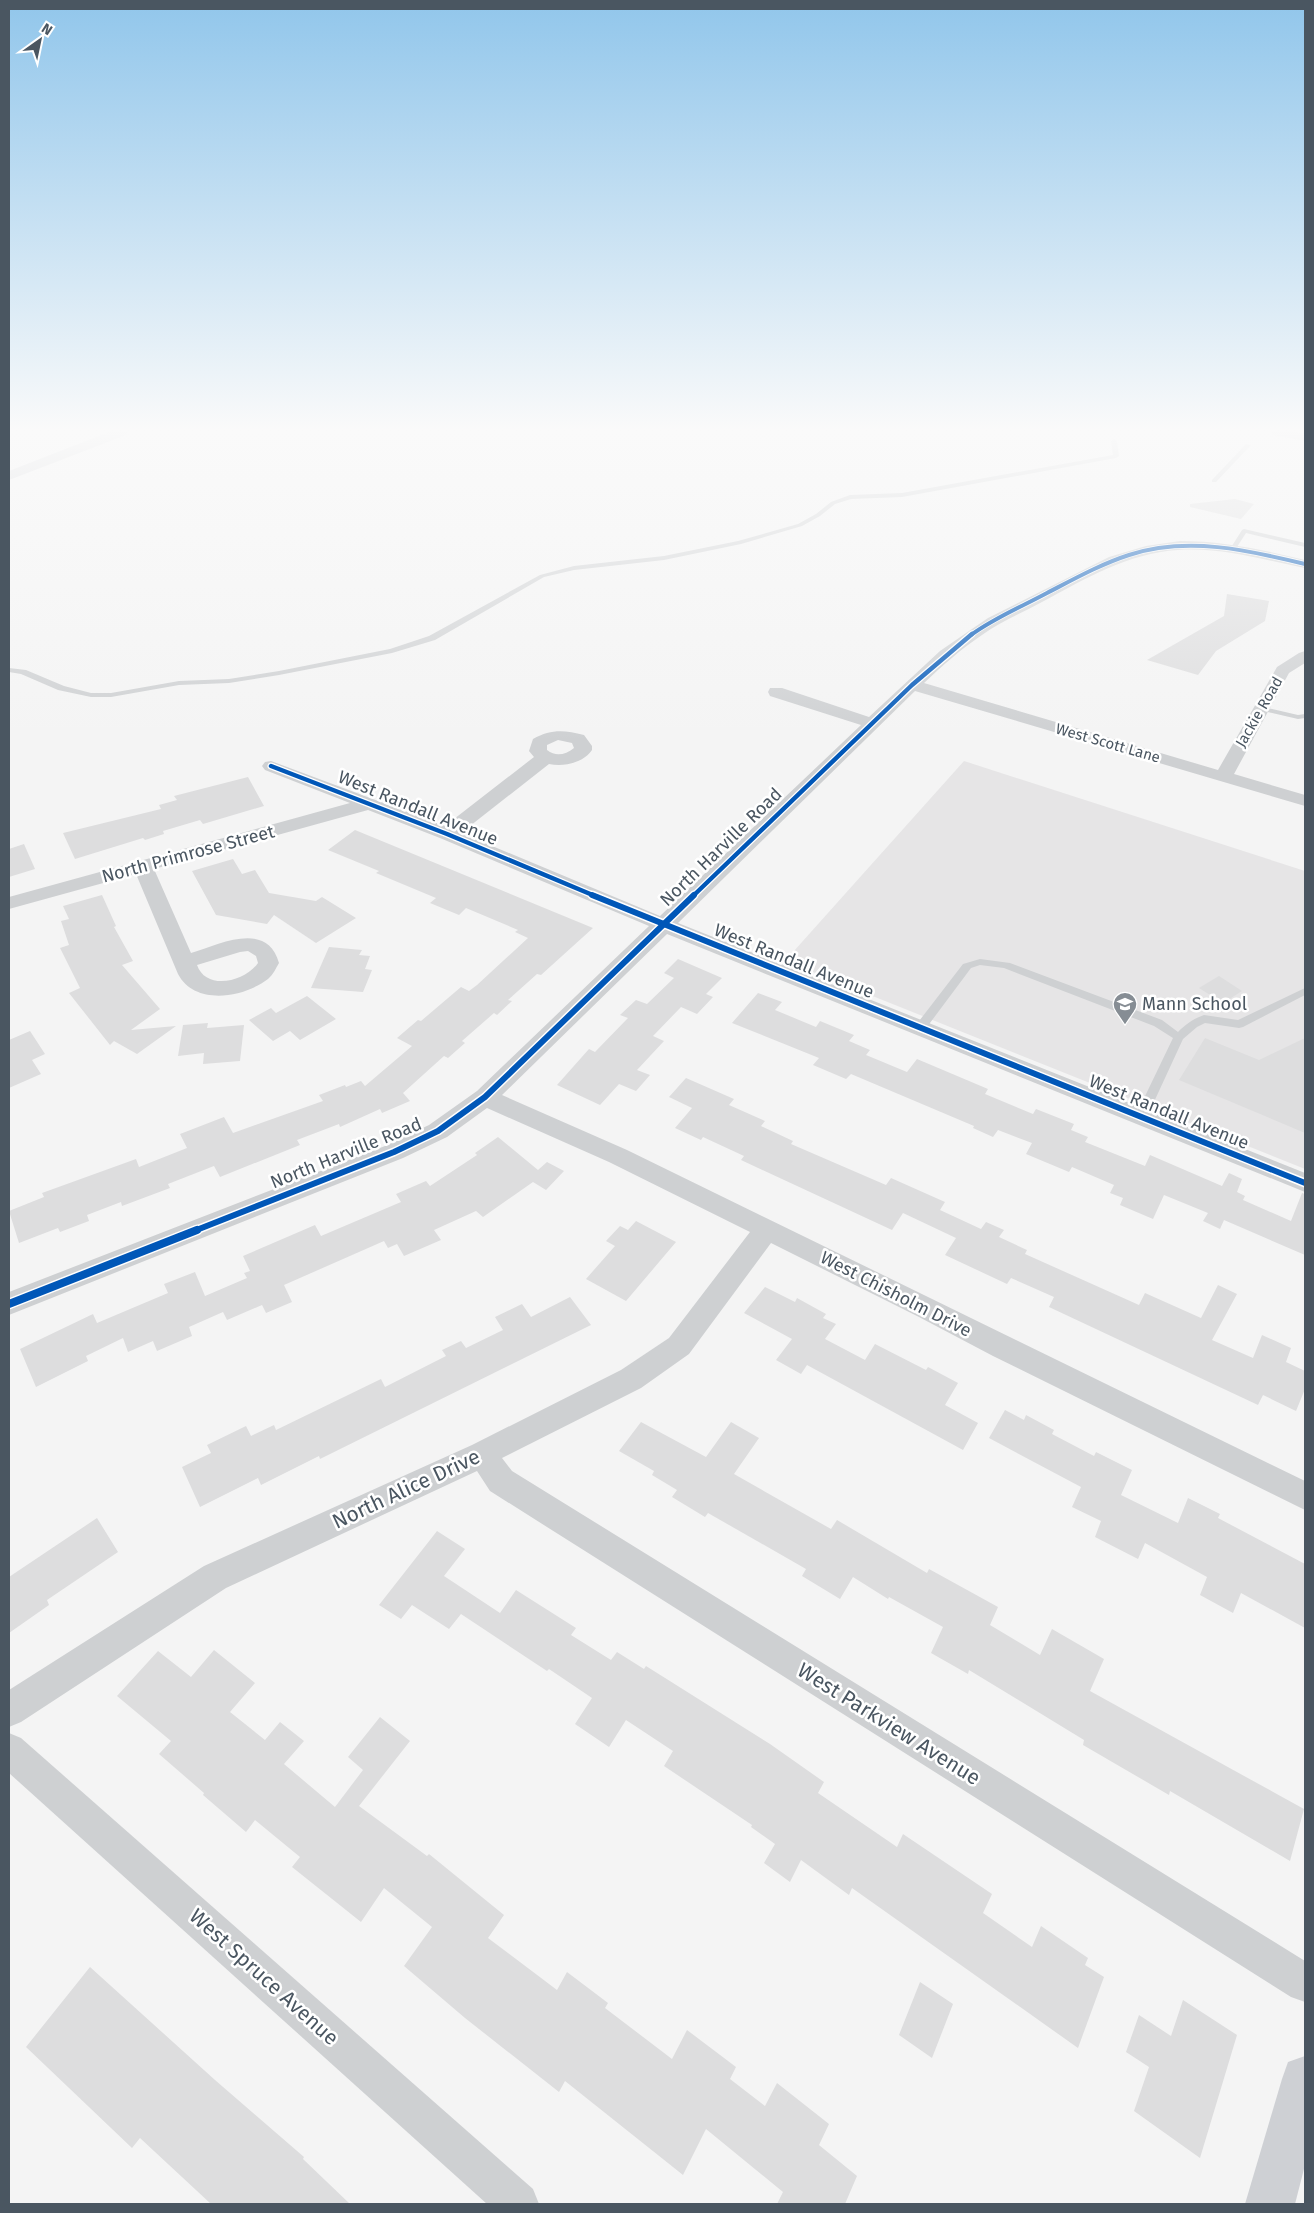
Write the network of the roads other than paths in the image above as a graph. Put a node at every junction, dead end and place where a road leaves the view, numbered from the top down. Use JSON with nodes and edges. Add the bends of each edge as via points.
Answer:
{"nodes":[{"id":1,"x":767,"y":535,"type":"edge"},
{"id":2,"x":1241,"y":535,"type":"edge"},
{"id":3,"x":1263,"y":535,"type":"edge"},
{"id":4,"x":1305,"y":545,"type":"edge"},
{"id":5,"x":1233,"y":549,"type":"junction"},
{"id":6,"x":1305,"y":564,"type":"edge"},
{"id":7,"x":1305,"y":656,"type":"edge"},
{"id":8,"x":9,"y":670,"type":"edge"},
{"id":9,"x":912,"y":685,"type":"junction"},
{"id":10,"x":776,"y":692,"type":"dead end"},
{"id":11,"x":1262,"y":708,"type":"junction"},
{"id":12,"x":1305,"y":716,"type":"edge"},
{"id":13,"x":872,"y":723,"type":"junction"},
{"id":14,"x":546,"y":758,"type":"dead end"},
{"id":15,"x":271,"y":766,"type":"dead end"},
{"id":16,"x":1223,"y":777,"type":"junction"},
{"id":17,"x":1305,"y":801,"type":"edge"},
{"id":18,"x":368,"y":804,"type":"junction"},
{"id":19,"x":447,"y":834,"type":"junction"},
{"id":20,"x":143,"y":866,"type":"junction"},
{"id":21,"x":9,"y":903,"type":"edge"},
{"id":22,"x":662,"y":924,"type":"junction"},
{"id":23,"x":185,"y":962,"type":"dead end"},
{"id":24,"x":1305,"y":991,"type":"edge"},
{"id":25,"x":920,"y":1028,"type":"junction"},
{"id":26,"x":1179,"y":1037,"type":"junction"},
{"id":27,"x":485,"y":1097,"type":"junction"},
{"id":28,"x":1141,"y":1117,"type":"junction"},
{"id":29,"x":1305,"y":1183,"type":"edge"},
{"id":30,"x":766,"y":1229,"type":"junction"},
{"id":31,"x":9,"y":1304,"type":"edge"},
{"id":32,"x":482,"y":1454,"type":"junction"},
{"id":33,"x":1305,"y":1496,"type":"edge"},
{"id":34,"x":9,"y":1710,"type":"edge"},
{"id":35,"x":9,"y":1750,"type":"edge"},
{"id":36,"x":1305,"y":1984,"type":"edge"},
{"id":37,"x":1305,"y":2079,"type":"edge"},
{"id":38,"x":518,"y":2204,"type":"edge"},
{"id":39,"x":1270,"y":2204,"type":"edge"}],
"edges":[{"from":1,"to":8,"type":"lane","via":[[664,558],[574,568],[542,576],[432,638],[392,651],[229,681],[179,683],[112,695],[61,688],[23,672]]},
{"from":2,"to":5,"type":"lane"},
{"from":3,"to":4,"type":"lane"},
{"from":5,"to":6,"type":"street","name":"North Harville Road"},
{"from":5,"to":9,"type":"street","name":"North Harville Road","via":[[1164,547],[1138,551],[1112,561],[1008,613],[968,637]]},
{"from":7,"to":11,"type":"street","name":"Jackie Road","via":[[1283,670]]},
{"from":9,"to":13,"type":"street","name":"North Harville Road"},
{"from":9,"to":16,"type":"street","name":"West Scott Lane"},
{"from":10,"to":13,"type":"street"},
{"from":11,"to":12,"type":"lane","via":[[1298,718]]},
{"from":11,"to":16,"type":"street","name":"Jackie Road"},
{"from":13,"to":22,"type":"street","name":"North Harville Road"},
{"from":14,"to":19,"type":"street"},
{"from":15,"to":18,"type":"street","name":"West Randall Avenue"},
{"from":16,"to":17,"type":"street","name":"West Scott Lane"},
{"from":18,"to":19,"type":"street","name":"West Randall Avenue"},
{"from":18,"to":20,"type":"street","name":"North Primrose Street"},
{"from":19,"to":22,"type":"street","name":"West Randall Avenue"},
{"from":20,"to":21,"type":"street","name":"North Primrose Street"},
{"from":20,"to":23,"type":"street"},
{"from":22,"to":25,"type":"street","name":"West Randall Avenue"},
{"from":22,"to":27,"type":"street","name":"North Harville Road"},
{"from":24,"to":26,"type":"lane","via":[[1239,1024],[1204,1019]]},
{"from":25,"to":26,"type":"lane","via":[[966,966],[980,962],[1006,965],[1158,1023]]},
{"from":25,"to":28,"type":"street","name":"West Randall Avenue"},
{"from":26,"to":28,"type":"lane"},
{"from":27,"to":30,"type":"street","name":"West Chisholm Drive","via":[[618,1156]]},
{"from":27,"to":31,"type":"street","name":"North Harville Road","via":[[438,1131],[394,1152]]},
{"from":28,"to":29,"type":"street","name":"West Randall Avenue"},
{"from":30,"to":32,"type":"street","name":"North Alice Drive","via":[[679,1346],[632,1380]]},
{"from":30,"to":33,"type":"street","name":"West Chisholm Drive"},
{"from":32,"to":34,"type":"street","name":"North Alice Drive","via":[[215,1577]]},
{"from":32,"to":36,"type":"street","name":"West Parkview Avenue","via":[[501,1481]]},
{"from":35,"to":38,"type":"street","name":"West Spruce Avenue"},
{"from":37,"to":39,"type":"main road"}]}
